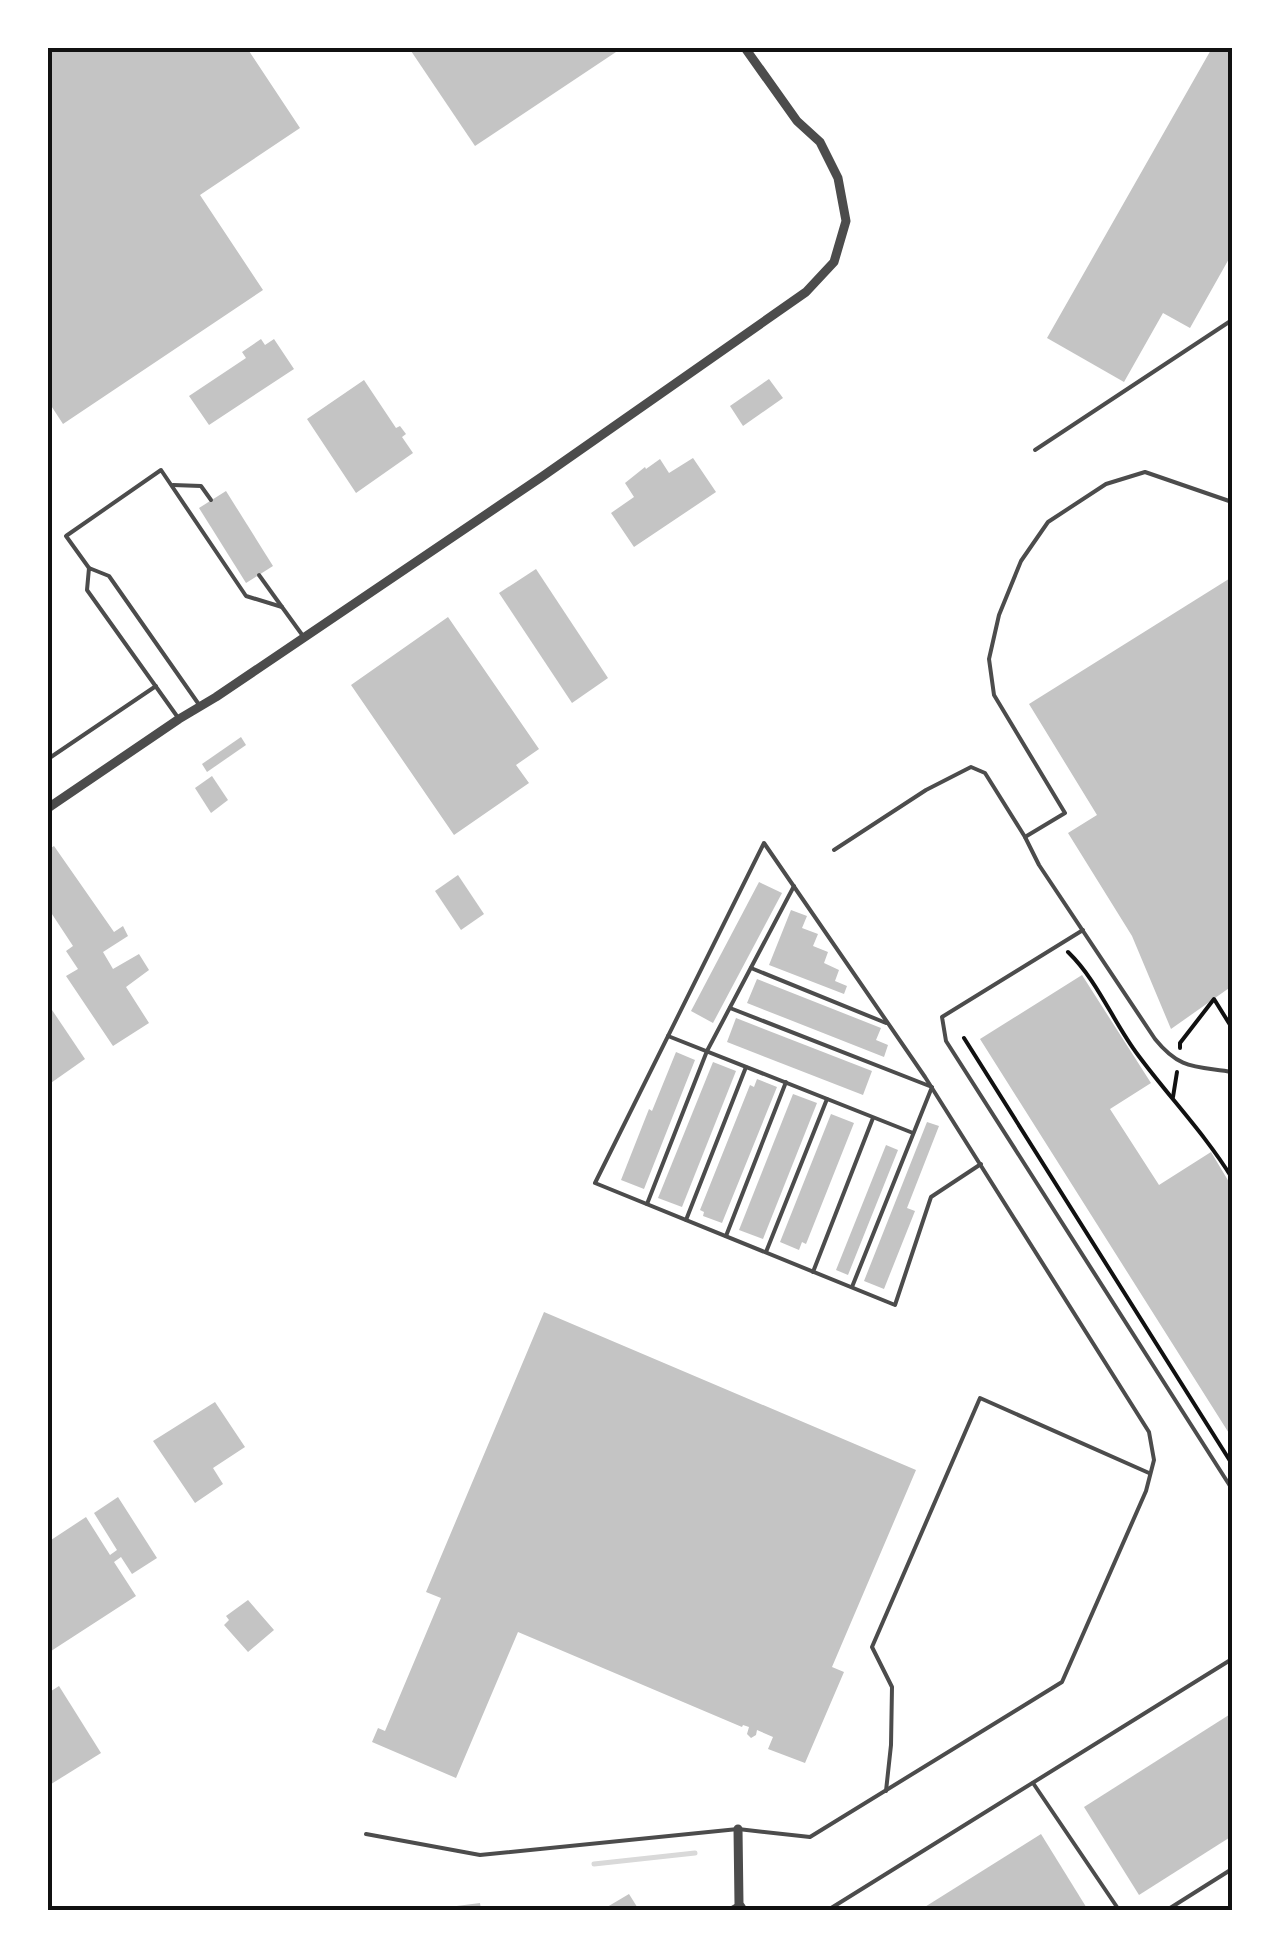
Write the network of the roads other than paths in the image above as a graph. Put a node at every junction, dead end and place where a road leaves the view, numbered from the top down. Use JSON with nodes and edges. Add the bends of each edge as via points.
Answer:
{"nodes":[{"id":1,"x":745,"y":48,"type":"edge"},
{"id":2,"x":1232,"y":320,"type":"edge"},
{"id":3,"x":1035,"y":450,"type":"dead end"},
{"id":4,"x":172,"y":485,"type":"junction"},
{"id":5,"x":211,"y":500,"type":"dead end"},
{"id":6,"x":1232,"y":502,"type":"edge"},
{"id":7,"x":89,"y":568,"type":"junction"},
{"id":8,"x":259,"y":575,"type":"dead end"},
{"id":9,"x":282,"y":607,"type":"junction"},
{"id":10,"x":304,"y":638,"type":"junction"},
{"id":11,"x":156,"y":686,"type":"junction"},
{"id":12,"x":200,"y":706,"type":"junction"},
{"id":13,"x":179,"y":718,"type":"junction"},
{"id":14,"x":48,"y":759,"type":"edge"},
{"id":15,"x":48,"y":808,"type":"edge"},
{"id":16,"x":1025,"y":837,"type":"junction"},
{"id":17,"x":834,"y":850,"type":"dead end"},
{"id":18,"x":794,"y":886,"type":"junction"},
{"id":19,"x":1083,"y":930,"type":"junction"},
{"id":20,"x":751,"y":968,"type":"junction"},
{"id":21,"x":730,"y":1008,"type":"junction"},
{"id":22,"x":889,"y":1024,"type":"junction"},
{"id":23,"x":668,"y":1036,"type":"junction"},
{"id":24,"x":707,"y":1051,"type":"junction"},
{"id":25,"x":746,"y":1066,"type":"junction"},
{"id":26,"x":1232,"y":1072,"type":"edge"},
{"id":27,"x":1232,"y":1081,"type":"edge"},
{"id":28,"x":786,"y":1082,"type":"junction"},
{"id":29,"x":932,"y":1087,"type":"junction"},
{"id":30,"x":827,"y":1098,"type":"junction"},
{"id":31,"x":874,"y":1117,"type":"junction"},
{"id":32,"x":913,"y":1132,"type":"junction"},
{"id":33,"x":981,"y":1164,"type":"junction"},
{"id":34,"x":647,"y":1204,"type":"junction"},
{"id":35,"x":686,"y":1220,"type":"junction"},
{"id":36,"x":726,"y":1236,"type":"junction"},
{"id":37,"x":766,"y":1252,"type":"junction"},
{"id":38,"x":814,"y":1272,"type":"junction"},
{"id":39,"x":852,"y":1288,"type":"junction"},
{"id":40,"x":1150,"y":1473,"type":"junction"},
{"id":41,"x":1232,"y":1488,"type":"edge"},
{"id":42,"x":1232,"y":1659,"type":"edge"},
{"id":43,"x":1034,"y":1783,"type":"junction"},
{"id":44,"x":886,"y":1791,"type":"junction"},
{"id":45,"x":738,"y":1829,"type":"junction"},
{"id":46,"x":366,"y":1834,"type":"dead end"},
{"id":47,"x":1232,"y":1869,"type":"edge"},
{"id":48,"x":741,"y":1907,"type":"edge"},
{"id":49,"x":728,"y":1910,"type":"edge"},
{"id":50,"x":828,"y":1910,"type":"edge"},
{"id":51,"x":1119,"y":1910,"type":"edge"},
{"id":52,"x":1167,"y":1910,"type":"edge"}],
"edges":[{"from":1,"to":10,"type":"street","via":[[820,142],[838,178],[846,221],[834,262],[806,292]]},
{"from":2,"to":3,"type":"lane"},
{"from":4,"to":5,"type":"lane","via":[[202,486]]},
{"from":4,"to":7,"type":"lane","via":[[161,470],[66,536]]},
{"from":4,"to":9,"type":"lane","via":[[246,596]]},
{"from":6,"to":16,"type":"lane","via":[[1144,472],[1106,484],[1048,522],[1021,562],[992,644],[994,695],[1065,812]]},
{"from":7,"to":11,"type":"lane","via":[[87,590]]},
{"from":7,"to":12,"type":"lane","via":[[109,576]]},
{"from":8,"to":9,"type":"lane"},
{"from":9,"to":10,"type":"lane"},
{"from":10,"to":12,"type":"street"},
{"from":11,"to":13,"type":"lane"},
{"from":11,"to":14,"type":"lane"},
{"from":12,"to":13,"type":"street"},
{"from":13,"to":15,"type":"street"},
{"from":16,"to":17,"type":"lane","via":[[985,773],[971,767]]},
{"from":16,"to":19,"type":"lane"},
{"from":18,"to":20,"type":"lane"},
{"from":18,"to":22,"type":"lane"},
{"from":18,"to":23,"type":"lane","via":[[764,843]]},
{"from":19,"to":26,"type":"lane","via":[[1168,1055]]},
{"from":19,"to":41,"type":"lane","via":[[942,1017],[946,1041]]},
{"from":20,"to":21,"type":"lane"},
{"from":20,"to":22,"type":"lane"},
{"from":21,"to":24,"type":"lane"},
{"from":21,"to":29,"type":"lane"},
{"from":22,"to":29,"type":"lane"},
{"from":23,"to":24,"type":"lane"},
{"from":23,"to":34,"type":"lane","via":[[595,1182]]},
{"from":24,"to":25,"type":"lane"},
{"from":24,"to":34,"type":"lane"},
{"from":25,"to":28,"type":"lane"},
{"from":25,"to":35,"type":"lane"},
{"from":26,"to":27,"type":"lane"},
{"from":28,"to":30,"type":"lane"},
{"from":28,"to":36,"type":"lane"},
{"from":29,"to":32,"type":"lane"},
{"from":29,"to":33,"type":"lane"},
{"from":30,"to":31,"type":"lane"},
{"from":30,"to":37,"type":"lane"},
{"from":31,"to":32,"type":"lane"},
{"from":31,"to":38,"type":"lane"},
{"from":32,"to":39,"type":"lane"},
{"from":33,"to":39,"type":"lane","via":[[931,1197],[895,1305]]},
{"from":33,"to":40,"type":"lane","via":[[1148,1432]]},
{"from":34,"to":35,"type":"lane"},
{"from":35,"to":36,"type":"lane"},
{"from":36,"to":37,"type":"lane"},
{"from":37,"to":38,"type":"lane"},
{"from":38,"to":39,"type":"lane"},
{"from":40,"to":44,"type":"lane","via":[[1062,1682]]},
{"from":40,"to":44,"type":"lane","via":[[980,1398],[872,1647],[892,1687]]},
{"from":42,"to":43,"type":"lane"},
{"from":43,"to":50,"type":"lane"},
{"from":43,"to":51,"type":"lane"},
{"from":44,"to":45,"type":"lane","via":[[810,1837]]},
{"from":45,"to":46,"type":"lane","via":[[480,1856]]},
{"from":45,"to":48,"type":"street"},
{"from":47,"to":52,"type":"lane"},
{"from":48,"to":49,"type":"lane"}]}
